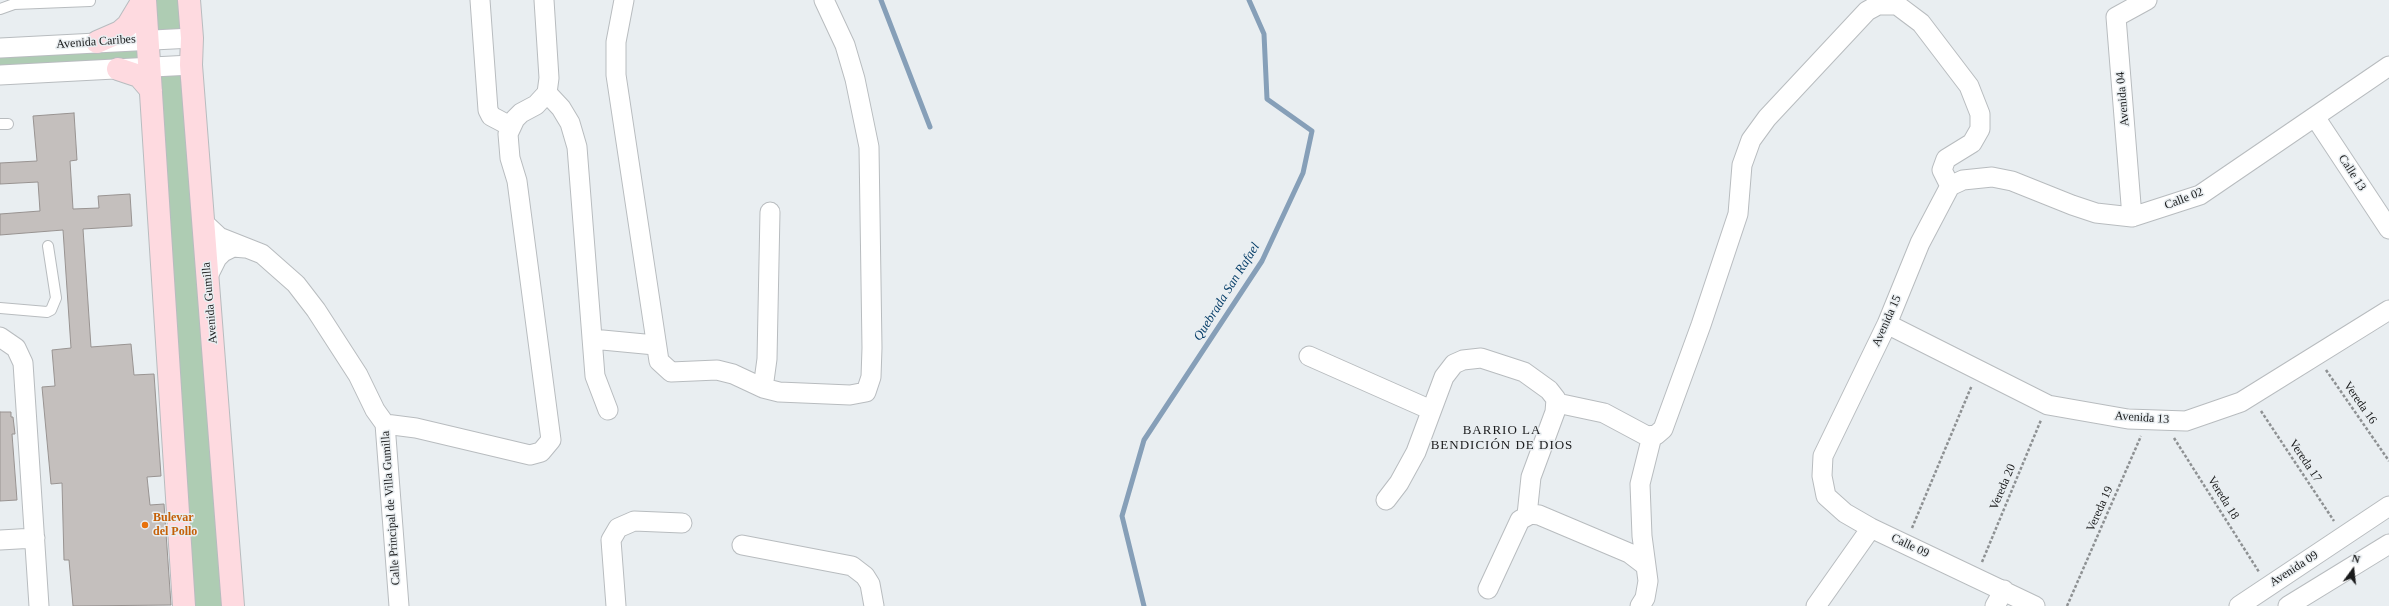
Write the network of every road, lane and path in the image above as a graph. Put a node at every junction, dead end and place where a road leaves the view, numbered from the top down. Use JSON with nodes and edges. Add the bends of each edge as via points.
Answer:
{"nodes":[{"id":1,"x":144,"y":0,"type":"edge"},
{"id":2,"x":189,"y":0,"type":"edge"},
{"id":3,"x":480,"y":0,"type":"edge"},
{"id":4,"x":544,"y":0,"type":"edge"},
{"id":5,"x":624,"y":0,"type":"edge"},
{"id":6,"x":824,"y":0,"type":"edge"},
{"id":7,"x":2147,"y":0,"type":"edge"},
{"id":8,"x":90,"y":1,"type":"edge"},
{"id":9,"x":0,"y":9,"type":"edge"},
{"id":10,"x":147,"y":38,"type":"junction"},
{"id":11,"x":192,"y":38,"type":"junction"},
{"id":12,"x":97,"y":42,"type":"junction"},
{"id":13,"x":0,"y":48,"type":"edge"},
{"id":14,"x":191,"y":65,"type":"junction"},
{"id":15,"x":2389,"y":66,"type":"edge"},
{"id":16,"x":149,"y":68,"type":"junction"},
{"id":17,"x":118,"y":69,"type":"junction"},
{"id":18,"x":0,"y":75,"type":"edge"},
{"id":19,"x":151,"y":90,"type":"junction"},
{"id":20,"x":547,"y":93,"type":"junction"},
{"id":21,"x":2315,"y":117,"type":"junction"},
{"id":22,"x":510,"y":126,"type":"junction"},
{"id":23,"x":1950,"y":186,"type":"junction"},
{"id":24,"x":770,"y":212,"type":"dead end"},
{"id":25,"x":2132,"y":217,"type":"junction"},
{"id":26,"x":203,"y":222,"type":"junction"},
{"id":27,"x":2389,"y":229,"type":"edge"},
{"id":28,"x":48,"y":246,"type":"dead end"},
{"id":29,"x":245,"y":248,"type":"junction"},
{"id":30,"x":208,"y":276,"type":"junction"},
{"id":31,"x":0,"y":308,"type":"edge"},
{"id":32,"x":2389,"y":310,"type":"edge"},
{"id":33,"x":1887,"y":324,"type":"junction"},
{"id":34,"x":5,"y":339,"type":"edge"},
{"id":35,"x":592,"y":339,"type":"junction"},
{"id":36,"x":655,"y":345,"type":"junction"},
{"id":37,"x":2316,"y":355,"type":"junction"},
{"id":38,"x":1309,"y":356,"type":"dead end"},
{"id":39,"x":1978,"y":370,"type":"junction"},
{"id":40,"x":763,"y":388,"type":"junction"},
{"id":41,"x":2250,"y":396,"type":"junction"},
{"id":42,"x":1557,"y":404,"type":"junction"},
{"id":43,"x":2048,"y":405,"type":"junction"},
{"id":44,"x":608,"y":410,"type":"dead end"},
{"id":45,"x":1431,"y":410,"type":"junction"},
{"id":46,"x":2156,"y":420,"type":"junction"},
{"id":47,"x":385,"y":424,"type":"junction"},
{"id":48,"x":1652,"y":436,"type":"junction"},
{"id":49,"x":1823,"y":456,"type":"joint"},
{"id":50,"x":2389,"y":460,"type":"edge"},
{"id":51,"x":1386,"y":500,"type":"dead end"},
{"id":52,"x":2389,"y":506,"type":"edge"},
{"id":53,"x":1527,"y":515,"type":"junction"},
{"id":54,"x":682,"y":523,"type":"dead end"},
{"id":55,"x":1871,"y":528,"type":"junction"},
{"id":56,"x":2344,"y":536,"type":"junction"},
{"id":57,"x":35,"y":538,"type":"junction"},
{"id":58,"x":0,"y":540,"type":"edge"},
{"id":59,"x":1905,"y":544,"type":"junction"},
{"id":60,"x":2389,"y":544,"type":"edge"},
{"id":61,"x":742,"y":545,"type":"dead end"},
{"id":62,"x":1646,"y":566,"type":"junction"},
{"id":63,"x":1976,"y":577,"type":"junction"},
{"id":64,"x":2268,"y":586,"type":"junction"},
{"id":65,"x":1488,"y":589,"type":"dead end"},
{"id":66,"x":1999,"y":598,"type":"edge"},
{"id":67,"x":39,"y":606,"type":"edge"},
{"id":68,"x":184,"y":606,"type":"edge"},
{"id":69,"x":233,"y":606,"type":"edge"},
{"id":70,"x":399,"y":606,"type":"edge"},
{"id":71,"x":616,"y":606,"type":"edge"},
{"id":72,"x":874,"y":606,"type":"edge"},
{"id":73,"x":1640,"y":606,"type":"edge"},
{"id":74,"x":1816,"y":606,"type":"edge"},
{"id":75,"x":2035,"y":606,"type":"edge"},
{"id":76,"x":2067,"y":606,"type":"edge"},
{"id":77,"x":2239,"y":606,"type":"edge"},
{"id":78,"x":2288,"y":606,"type":"edge"}],
"edges":[{"from":1,"to":10,"type":"main road"},
{"from":1,"to":12,"type":"main road","via":[[128,25],[120,32]]},
{"from":2,"to":11,"type":"main road","name":"Avenida Gumilla"},
{"from":3,"to":22,"type":"street","via":[[488,110],[491,116]]},
{"from":4,"to":20,"type":"street","via":[[549,78]]},
{"from":5,"to":36,"type":"street","via":[[616,42],[616,75]]},
{"from":6,"to":40,"type":"street","via":[[845,46],[855,79],[868,147],[872,348],[870,382],[866,392],[850,396],[800,394]]},
{"from":7,"to":25,"type":"street","name":"Avenida 04","via":[[2116,17]]},
{"from":8,"to":9,"type":"lane","via":[[14,4]]},
{"from":10,"to":11,"type":"street","name":"Avenida Caribes"},
{"from":10,"to":12,"type":"street","name":"Avenida Caribes"},
{"from":10,"to":16,"type":"main road"},
{"from":11,"to":14,"type":"main road","name":"Avenida Gumilla"},
{"from":12,"to":13,"type":"street","name":"Avenida Caribes"},
{"from":14,"to":16,"type":"street"},
{"from":14,"to":26,"type":"main road","name":"Avenida Gumilla"},
{"from":15,"to":21,"type":"street","name":"Calle 02"},
{"from":16,"to":17,"type":"street"},
{"from":16,"to":19,"type":"main road"},
{"from":17,"to":18,"type":"street"},
{"from":17,"to":19,"type":"main road","via":[[139,76]]},
{"from":19,"to":68,"type":"main road"},
{"from":20,"to":22,"type":"street","via":[[536,105],[521,113]]},
{"from":20,"to":35,"type":"street","via":[[570,123],[577,147]]},
{"from":21,"to":25,"type":"street","name":"Calle 02","via":[[2200,195]]},
{"from":21,"to":27,"type":"street","name":"Calle 13"},
{"from":22,"to":47,"type":"street","via":[[510,158],[517,181],[551,440],[541,452],[530,455],[416,428]]},
{"from":23,"to":25,"type":"street","name":"Calle 02","via":[[1963,180],[1992,176],[2038,190],[2096,213]]},
{"from":23,"to":33,"type":"street","name":"Avenida 15","via":[[1920,243]]},
{"from":23,"to":48,"type":"street","via":[[1942,170],[1946,159],[1972,143],[1980,129],[1980,114],[1969,86],[1921,23],[1897,5],[1878,5],[1868,11],[1767,118],[1751,140],[1742,165],[1738,214],[1727,248],[1666,424],[1660,433]]},
{"from":24,"to":40,"type":"street","via":[[767,359]]},
{"from":26,"to":29,"type":"street","name":"Calle Principal de Villa Gumilla","via":[[219,237]]},
{"from":26,"to":30,"type":"main road","name":"Avenida Gumilla"},
{"from":28,"to":31,"type":"lane","via":[[56,298],[51,310],[47,312]]},
{"from":29,"to":30,"type":"street","name":"Calle Principal de Villa Gumilla","via":[[233,247],[223,252]]},
{"from":29,"to":47,"type":"street","name":"Calle Principal de Villa Gumilla","via":[[262,254],[296,284],[358,375],[375,410]]},
{"from":30,"to":69,"type":"main road","name":"Avenida Gumilla"},
{"from":32,"to":37,"type":"street","name":"Avenida 13"},
{"from":33,"to":39,"type":"street","name":"Avenida 13"},
{"from":33,"to":49,"type":"street","name":"Avenida 15"},
{"from":34,"to":57,"type":"street","via":[[20,354],[23,363]]},
{"from":35,"to":36,"type":"street"},
{"from":35,"to":44,"type":"street","via":[[595,376]]},
{"from":36,"to":40,"type":"street","via":[[659,361],[667,370],[717,370],[733,374]]},
{"from":37,"to":41,"type":"street","name":"Avenida 13"},
{"from":37,"to":50,"type":"path","name":"Vereda 16"},
{"from":38,"to":45,"type":"street"},
{"from":39,"to":43,"type":"street","name":"Avenida 13"},
{"from":39,"to":59,"type":"path"},
{"from":41,"to":46,"type":"street","name":"Avenida 13","via":[[2241,402],[2186,420]]},
{"from":41,"to":56,"type":"path","name":"Vereda 17"},
{"from":42,"to":45,"type":"street","via":[[1549,390],[1524,372],[1489,359],[1473,358],[1454,364],[1448,370]]},
{"from":42,"to":48,"type":"street","via":[[1604,413],[1641,434]]},
{"from":42,"to":53,"type":"street","via":[[1532,477]]},
{"from":43,"to":46,"type":"street","name":"Avenida 13","via":[[2128,419]]},
{"from":43,"to":63,"type":"path","name":"Vereda 20"},
{"from":45,"to":51,"type":"street","via":[[1410,465]]},
{"from":46,"to":64,"type":"path","name":"Vereda 18"},
{"from":46,"to":76,"type":"path","name":"Vereda 19"},
{"from":47,"to":70,"type":"street","name":"Calle Principal de Villa Gumilla"},
{"from":48,"to":62,"type":"street","via":[[1640,484]]},
{"from":49,"to":55,"type":"street","name":"Calle 09","via":[[1822,476],[1826,496],[1845,514]]},
{"from":52,"to":56,"type":"street","name":"Avenida 09"},
{"from":53,"to":62,"type":"street","via":[[1539,515],[1629,553]]},
{"from":53,"to":65,"type":"street","via":[[1520,520]]},
{"from":54,"to":71,"type":"street","via":[[634,521],[618,528],[611,540]]},
{"from":55,"to":59,"type":"street","name":"Calle 09"},
{"from":55,"to":74,"type":"street"},
{"from":56,"to":64,"type":"street","name":"Avenida 09"},
{"from":57,"to":58,"type":"street"},
{"from":57,"to":67,"type":"street"},
{"from":59,"to":63,"type":"street","name":"Calle 09"},
{"from":60,"to":78,"type":"street"},
{"from":61,"to":72,"type":"street","via":[[852,566],[865,576],[870,584]]},
{"from":62,"to":73,"type":"street","via":[[1647,590]]},
{"from":63,"to":66,"type":"street","name":"Calle 09"},
{"from":64,"to":77,"type":"street","name":"Avenida 09"},
{"from":66,"to":75,"type":"street","name":"Calle 09"}]}
